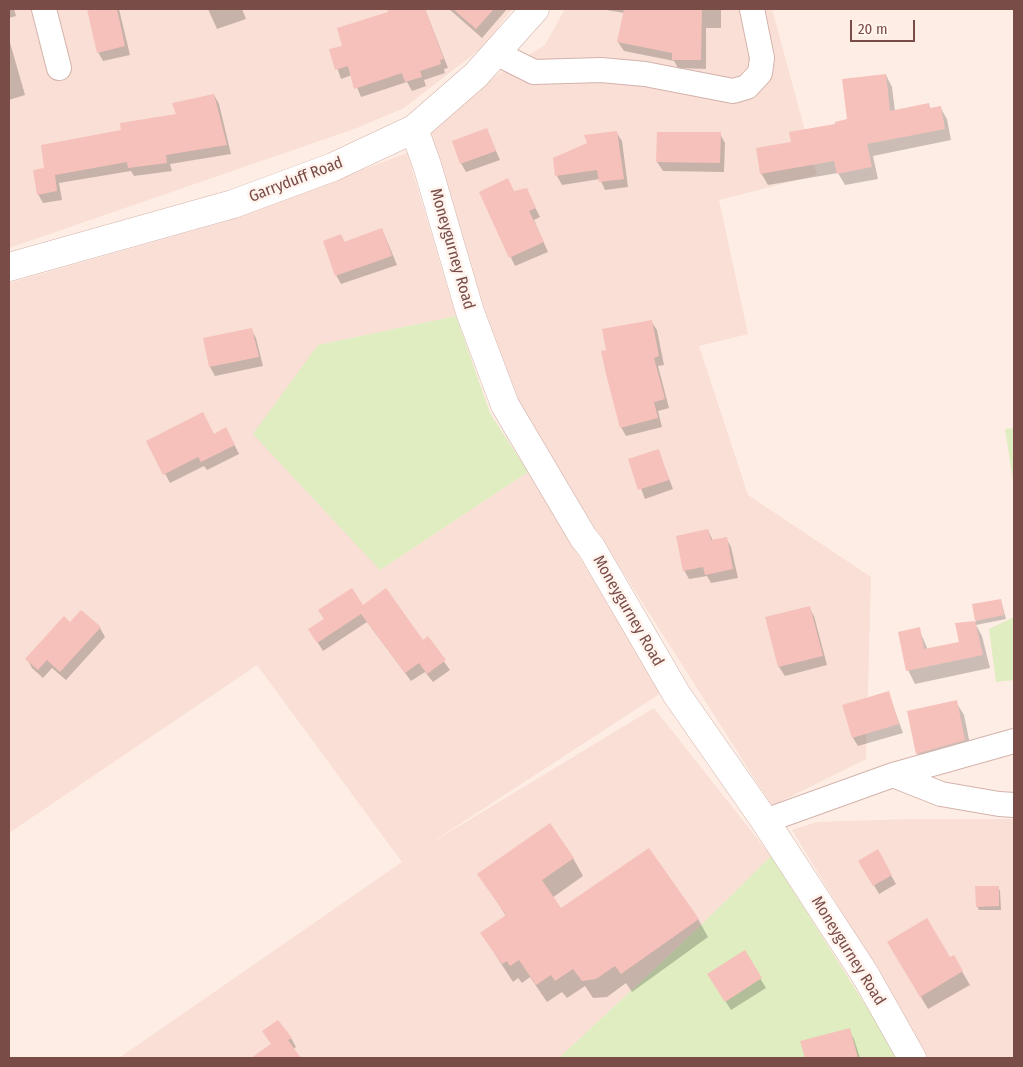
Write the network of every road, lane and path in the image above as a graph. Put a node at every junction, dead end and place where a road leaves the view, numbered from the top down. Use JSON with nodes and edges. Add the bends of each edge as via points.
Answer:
{"nodes":[{"id":1,"x":44,"y":9,"type":"edge"},
{"id":2,"x":535,"y":9,"type":"edge"},
{"id":3,"x":752,"y":9,"type":"edge"},
{"id":4,"x":496,"y":53,"type":"junction"},
{"id":5,"x":59,"y":68,"type":"dead end"},
{"id":6,"x":414,"y":129,"type":"junction"},
{"id":7,"x":9,"y":267,"type":"edge"},
{"id":8,"x":1014,"y":741,"type":"edge"},
{"id":9,"x":893,"y":776,"type":"junction"},
{"id":10,"x":1014,"y":804,"type":"edge"},
{"id":11,"x":766,"y":821,"type":"junction"},
{"id":12,"x":912,"y":1058,"type":"edge"}],
"edges":[{"from":1,"to":5,"type":"street"},
{"from":2,"to":4,"type":"street","name":"Garryduff Road"},
{"from":3,"to":4,"type":"street","via":[[762,58],[760,73],[747,87],[733,92],[645,74],[601,70],[534,72]]},
{"from":4,"to":6,"type":"street","name":"Garryduff Road","via":[[476,75]]},
{"from":6,"to":7,"type":"street","name":"Garryduff Road","via":[[333,167],[233,204]]},
{"from":6,"to":11,"type":"street","name":"Moneygurney Road","via":[[470,312],[505,404],[676,695]]},
{"from":8,"to":9,"type":"street"},
{"from":9,"to":10,"type":"street","via":[[941,794]]},
{"from":9,"to":11,"type":"street"},
{"from":11,"to":12,"type":"street","name":"Moneygurney Road","via":[[866,976]]}]}
